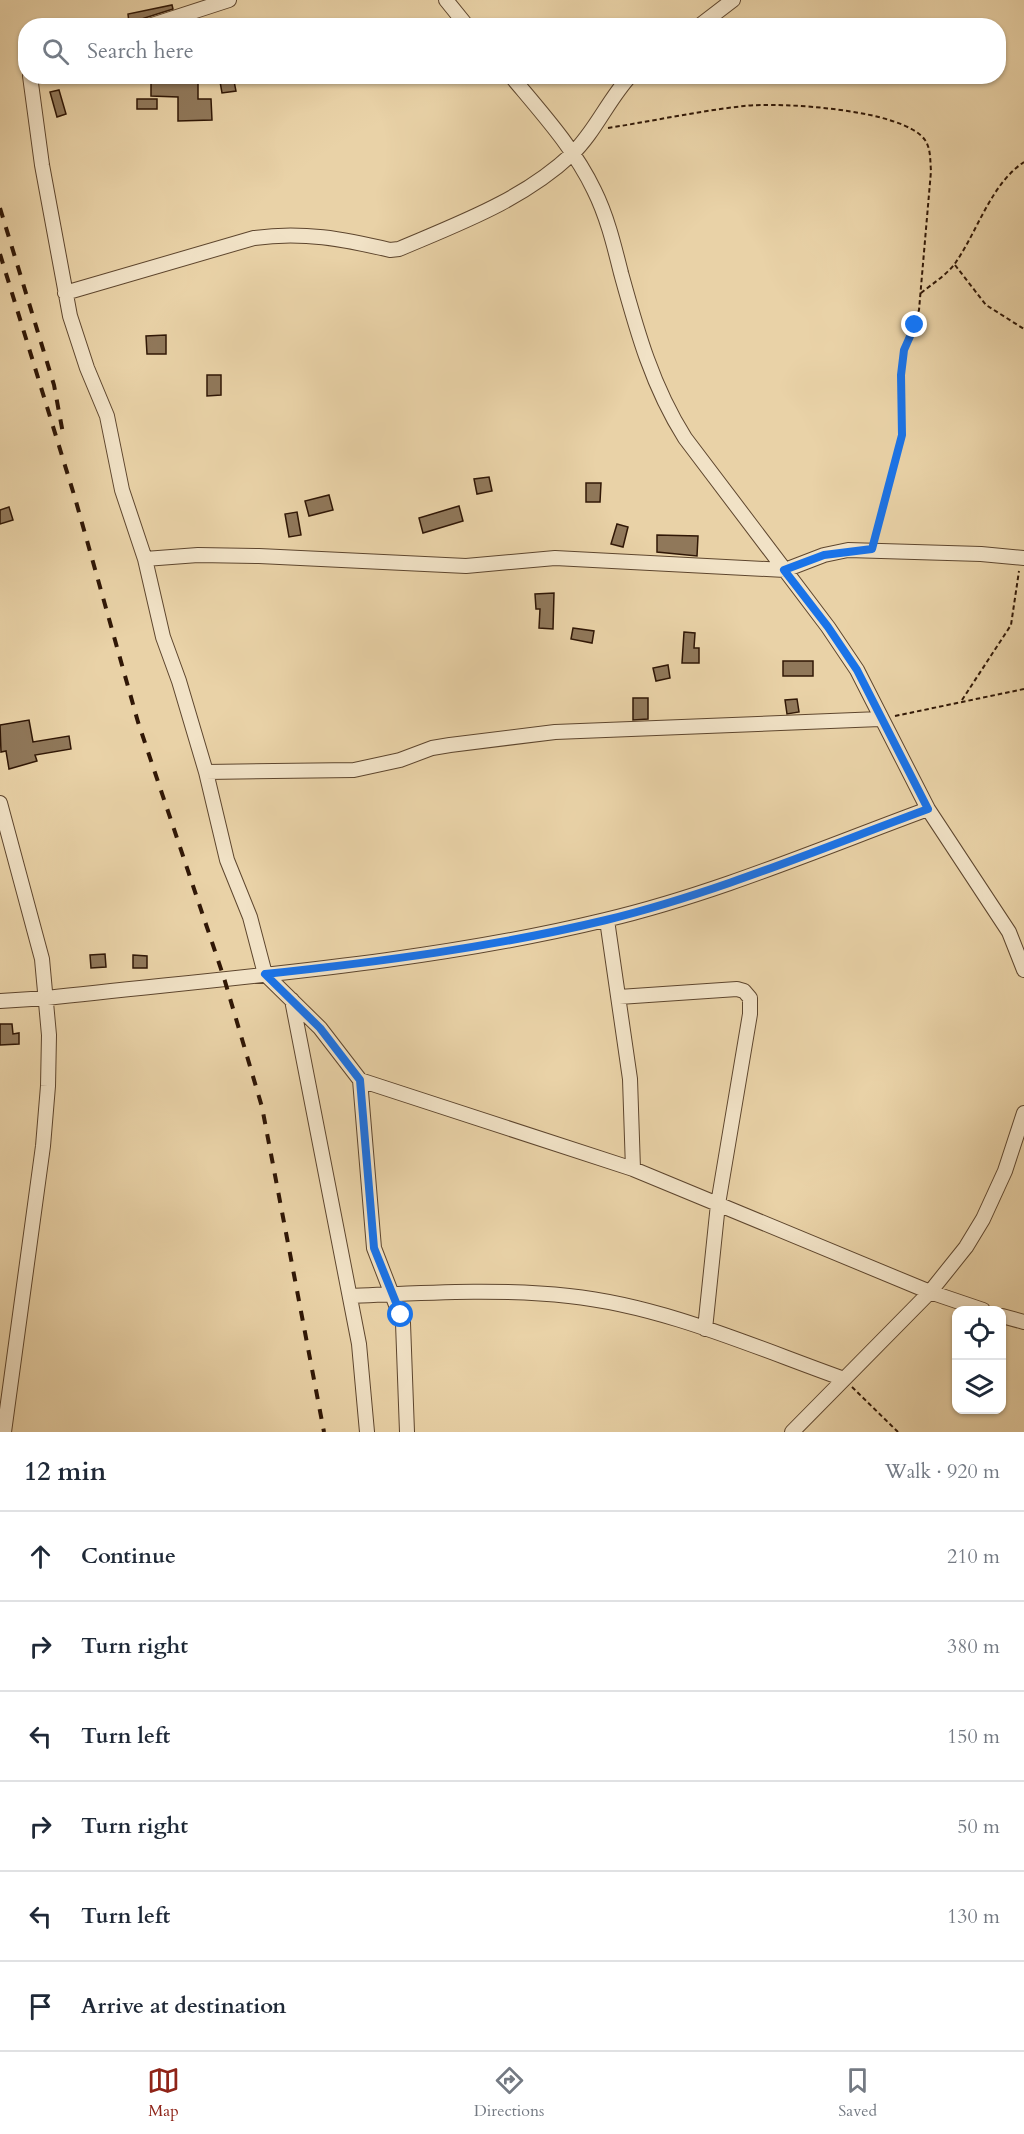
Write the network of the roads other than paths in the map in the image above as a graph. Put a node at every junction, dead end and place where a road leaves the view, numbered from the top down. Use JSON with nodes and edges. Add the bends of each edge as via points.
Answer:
{"nodes":[{"id":1,"x":229,"y":0,"type":"edge"},
{"id":2,"x":446,"y":0,"type":"edge"},
{"id":3,"x":733,"y":0,"type":"edge"},
{"id":4,"x":174,"y":18,"type":"edge"},
{"id":5,"x":461,"y":18,"type":"edge"},
{"id":6,"x":709,"y":18,"type":"edge"},
{"id":7,"x":31,"y":84,"type":"edge"},
{"id":8,"x":517,"y":84,"type":"edge"},
{"id":9,"x":624,"y":84,"type":"edge"},
{"id":10,"x":573,"y":153,"type":"junction"},
{"id":11,"x":65,"y":293,"type":"junction"},
{"id":12,"x":1022,"y":558,"type":"edge"},
{"id":13,"x":145,"y":559,"type":"junction"},
{"id":14,"x":784,"y":570,"type":"junction"},
{"id":15,"x":880,"y":719,"type":"junction"},
{"id":16,"x":206,"y":772,"type":"junction"},
{"id":17,"x":0,"y":803,"type":"edge"},
{"id":18,"x":928,"y":809,"type":"junction"},
{"id":19,"x":607,"y":920,"type":"junction"},
{"id":20,"x":1024,"y":970,"type":"edge"},
{"id":21,"x":265,"y":974,"type":"junction"},
{"id":22,"x":619,"y":997,"type":"junction"},
{"id":23,"x":47,"y":998,"type":"junction"},
{"id":24,"x":292,"y":1000,"type":"junction"},
{"id":25,"x":0,"y":1001,"type":"edge"},
{"id":26,"x":360,"y":1080,"type":"junction"},
{"id":27,"x":1024,"y":1113,"type":"edge"},
{"id":28,"x":1020,"y":1140,"type":"edge"},
{"id":29,"x":633,"y":1169,"type":"junction"},
{"id":30,"x":718,"y":1204,"type":"junction"},
{"id":31,"x":930,"y":1292,"type":"junction"},
{"id":32,"x":392,"y":1295,"type":"junction"},
{"id":33,"x":350,"y":1296,"type":"junction"},
{"id":34,"x":969,"y":1306,"type":"edge"},
{"id":35,"x":1006,"y":1317,"type":"edge"},
{"id":36,"x":1024,"y":1322,"type":"edge"},
{"id":37,"x":705,"y":1329,"type":"junction"},
{"id":38,"x":844,"y":1379,"type":"junction"},
{"id":39,"x":4,"y":1432,"type":"edge"},
{"id":40,"x":367,"y":1432,"type":"edge"},
{"id":41,"x":407,"y":1432,"type":"edge"},
{"id":42,"x":792,"y":1432,"type":"edge"}],
"edges":[{"from":1,"to":4,"type":"street"},
{"from":2,"to":5,"type":"street"},
{"from":3,"to":6,"type":"street"},
{"from":7,"to":11,"type":"street"},
{"from":8,"to":10,"type":"street"},
{"from":9,"to":10,"type":"street"},
{"from":10,"to":11,"type":"street","via":[[511,199],[399,249],[309,234],[279,234]]},
{"from":10,"to":14,"type":"street","via":[[595,191],[610,231],[642,346],[666,408]]},
{"from":11,"to":13,"type":"street","via":[[87,368],[107,416],[122,490]]},
{"from":12,"to":14,"type":"street","via":[[872,549],[824,555]]},
{"from":13,"to":14,"type":"street","via":[[259,556],[466,566],[555,558]]},
{"from":13,"to":16,"type":"street","via":[[163,637]]},
{"from":14,"to":15,"type":"street","via":[[857,670]]},
{"from":15,"to":16,"type":"street","via":[[555,732],[432,748],[354,770]]},
{"from":15,"to":18,"type":"street"},
{"from":16,"to":21,"type":"street","via":[[227,860],[250,916]]},
{"from":17,"to":23,"type":"street","via":[[42,959]]},
{"from":18,"to":19,"type":"street","via":[[720,885]]},
{"from":18,"to":20,"type":"street","via":[[1009,932]]},
{"from":19,"to":21,"type":"street","via":[[448,950]]},
{"from":19,"to":22,"type":"street"},
{"from":21,"to":23,"type":"street"},
{"from":21,"to":24,"type":"street"},
{"from":22,"to":29,"type":"street","via":[[630,1079]]},
{"from":22,"to":30,"type":"street","via":[[737,989],[750,998]]},
{"from":23,"to":25,"type":"street"},
{"from":23,"to":39,"type":"street","via":[[48,1086],[43,1146]]},
{"from":24,"to":26,"type":"street","via":[[320,1028]]},
{"from":24,"to":33,"type":"street"},
{"from":26,"to":29,"type":"street"},
{"from":26,"to":32,"type":"street","via":[[374,1248]]},
{"from":27,"to":28,"type":"street"},
{"from":28,"to":31,"type":"street","via":[[983,1219]]},
{"from":29,"to":30,"type":"street"},
{"from":30,"to":31,"type":"street"},
{"from":30,"to":37,"type":"street"},
{"from":31,"to":34,"type":"street"},
{"from":31,"to":38,"type":"street"},
{"from":32,"to":33,"type":"street"},
{"from":32,"to":37,"type":"street","via":[[570,1296],[660,1314]]},
{"from":32,"to":41,"type":"street","via":[[403,1323]]},
{"from":33,"to":40,"type":"street"},
{"from":35,"to":36,"type":"street"},
{"from":37,"to":38,"type":"street"},
{"from":38,"to":42,"type":"street"}]}
